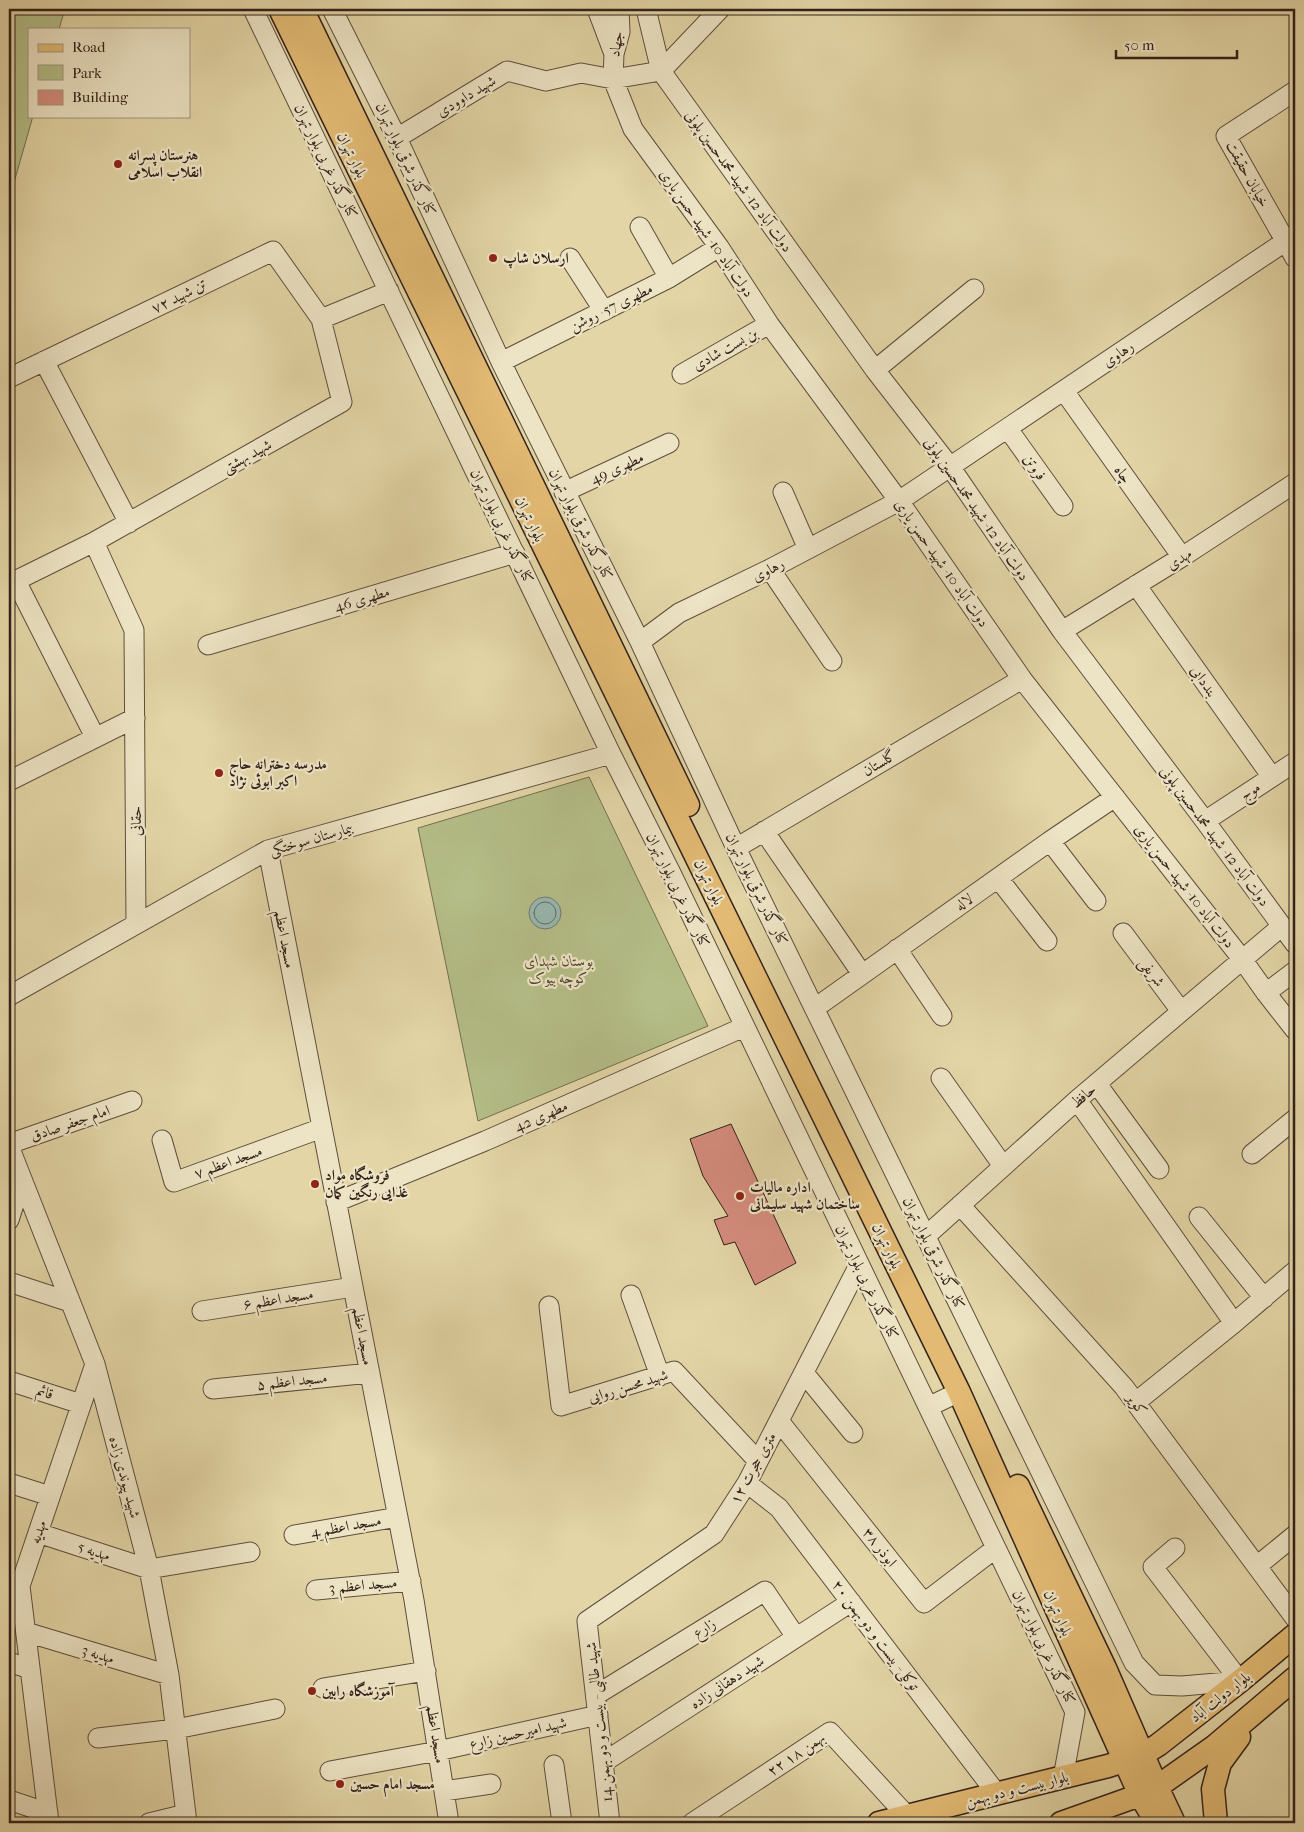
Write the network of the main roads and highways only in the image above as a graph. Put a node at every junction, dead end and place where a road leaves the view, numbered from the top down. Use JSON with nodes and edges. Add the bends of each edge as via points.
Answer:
{"nodes":[{"id":1,"x":280,"y":9,"type":"edge"},
{"id":2,"x":302,"y":9,"type":"edge"},
{"id":3,"x":1295,"y":1635,"type":"edge"},
{"id":4,"x":1295,"y":1678,"type":"edge"},
{"id":5,"x":1263,"y":1705,"type":"junction"},
{"id":6,"x":1134,"y":1758,"type":"junction"},
{"id":7,"x":1148,"y":1791,"type":"junction"},
{"id":8,"x":878,"y":1823,"type":"edge"},
{"id":9,"x":1062,"y":1823,"type":"edge"},
{"id":10,"x":1157,"y":1823,"type":"edge"},
{"id":11,"x":1174,"y":1823,"type":"edge"},
{"id":12,"x":1216,"y":1823,"type":"edge"}],
"edges":[{"from":1,"to":6,"type":"main road","name":"بلوار تهران","via":[[959,1392]]},
{"from":2,"to":6,"type":"main road","name":"بلوار تهران","via":[[1105,1668]]},
{"from":3,"to":6,"type":"main road","name":"بلوار دولت آباد","via":[[1179,1729]]},
{"from":4,"to":5,"type":"main road"},
{"from":5,"to":7,"type":"main road","via":[[1215,1746]]},
{"from":5,"to":12,"type":"main road","via":[[1220,1763],[1213,1789]]},
{"from":6,"to":7,"type":"main road"},
{"from":6,"to":8,"type":"main road","name":"بلوار بیست و دو بهمن"},
{"from":7,"to":9,"type":"main road"},
{"from":7,"to":10,"type":"main road"},
{"from":7,"to":11,"type":"main road"}]}
